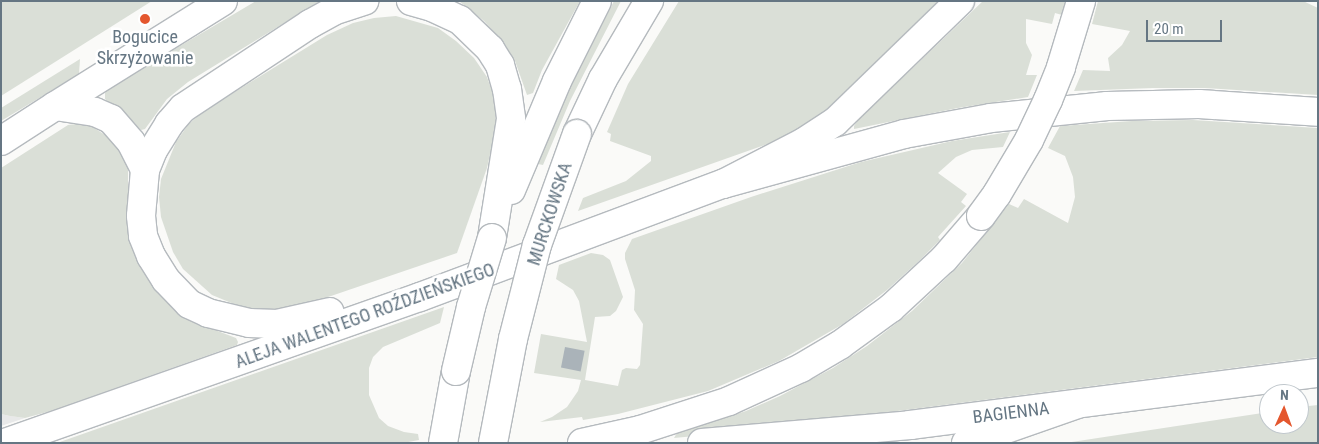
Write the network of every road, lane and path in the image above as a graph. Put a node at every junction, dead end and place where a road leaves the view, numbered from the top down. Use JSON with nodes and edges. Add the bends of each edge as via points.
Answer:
{"nodes":[{"id":1,"x":223,"y":1,"type":"edge"},
{"id":2,"x":364,"y":1,"type":"edge"},
{"id":3,"x":411,"y":1,"type":"edge"},
{"id":4,"x":597,"y":1,"type":"edge"},
{"id":5,"x":649,"y":1,"type":"edge"},
{"id":6,"x":960,"y":1,"type":"edge"},
{"id":7,"x":1081,"y":1,"type":"edge"},
{"id":8,"x":55,"y":106,"type":"junction"},
{"id":9,"x":1318,"y":112,"type":"edge"},
{"id":10,"x":1,"y":141,"type":"edge"},
{"id":11,"x":145,"y":170,"type":"junction"},
{"id":12,"x":510,"y":172,"type":"junction"},
{"id":13,"x":724,"y":184,"type":"junction"},
{"id":14,"x":420,"y":297,"type":"junction"},
{"id":15,"x":1318,"y":373,"type":"edge"},
{"id":16,"x":1078,"y":404,"type":"junction"},
{"id":17,"x":910,"y":425,"type":"junction"},
{"id":18,"x":5,"y":443,"type":"edge"},
{"id":19,"x":443,"y":443,"type":"edge"},
{"id":20,"x":493,"y":443,"type":"edge"},
{"id":21,"x":582,"y":443,"type":"edge"},
{"id":22,"x":702,"y":443,"type":"edge"},
{"id":23,"x":826,"y":443,"type":"edge"},
{"id":24,"x":966,"y":443,"type":"edge"}],
"edges":[{"from":1,"to":8,"type":"main road"},
{"from":2,"to":11,"type":"main road","via":[[333,11],[310,24],[184,108],[169,124]]},
{"from":3,"to":12,"type":"main road","via":[[460,20],[490,49],[500,65],[511,120]]},
{"from":4,"to":12,"type":"main road"},
{"from":5,"to":20,"type":"main road","name":"MURCKOWSKA","bridge":true,"via":[[603,79],[577,134],[537,245],[513,339]]},
{"from":6,"to":13,"type":"main road","via":[[835,122]]},
{"from":7,"to":21,"type":"main road","bridge":true,"via":[[1061,67],[1039,120],[1004,182],[981,216],[944,259],[891,308],[801,368],[729,401],[640,430]]},
{"from":8,"to":10,"type":"main road"},
{"from":8,"to":11,"type":"main road","via":[[95,112],[111,119],[132,142]]},
{"from":9,"to":13,"type":"main road","via":[[1199,104],[1042,111],[904,134]]},
{"from":11,"to":14,"type":"main road","via":[[141,216],[143,236],[151,256],[189,304],[208,314],[249,323],[277,324],[342,309]]},
{"from":12,"to":19,"type":"main road","bridge":true,"via":[[471,307]]},
{"from":13,"to":14,"type":"main road","name":"ALEJA WALENTEGO ROŹDZIEŃSKIEGO"},
{"from":14,"to":18,"type":"main road","name":"ALEJA WALENTEGO ROŹDZIEŃSKIEGO"},
{"from":15,"to":16,"type":"main road","name":"BAGIENNA"},
{"from":16,"to":17,"type":"main road","name":"BAGIENNA"},
{"from":16,"to":24,"type":"main road"},
{"from":17,"to":22,"type":"main road","name":"BAGIENNA"},
{"from":17,"to":23,"type":"main road"}]}
